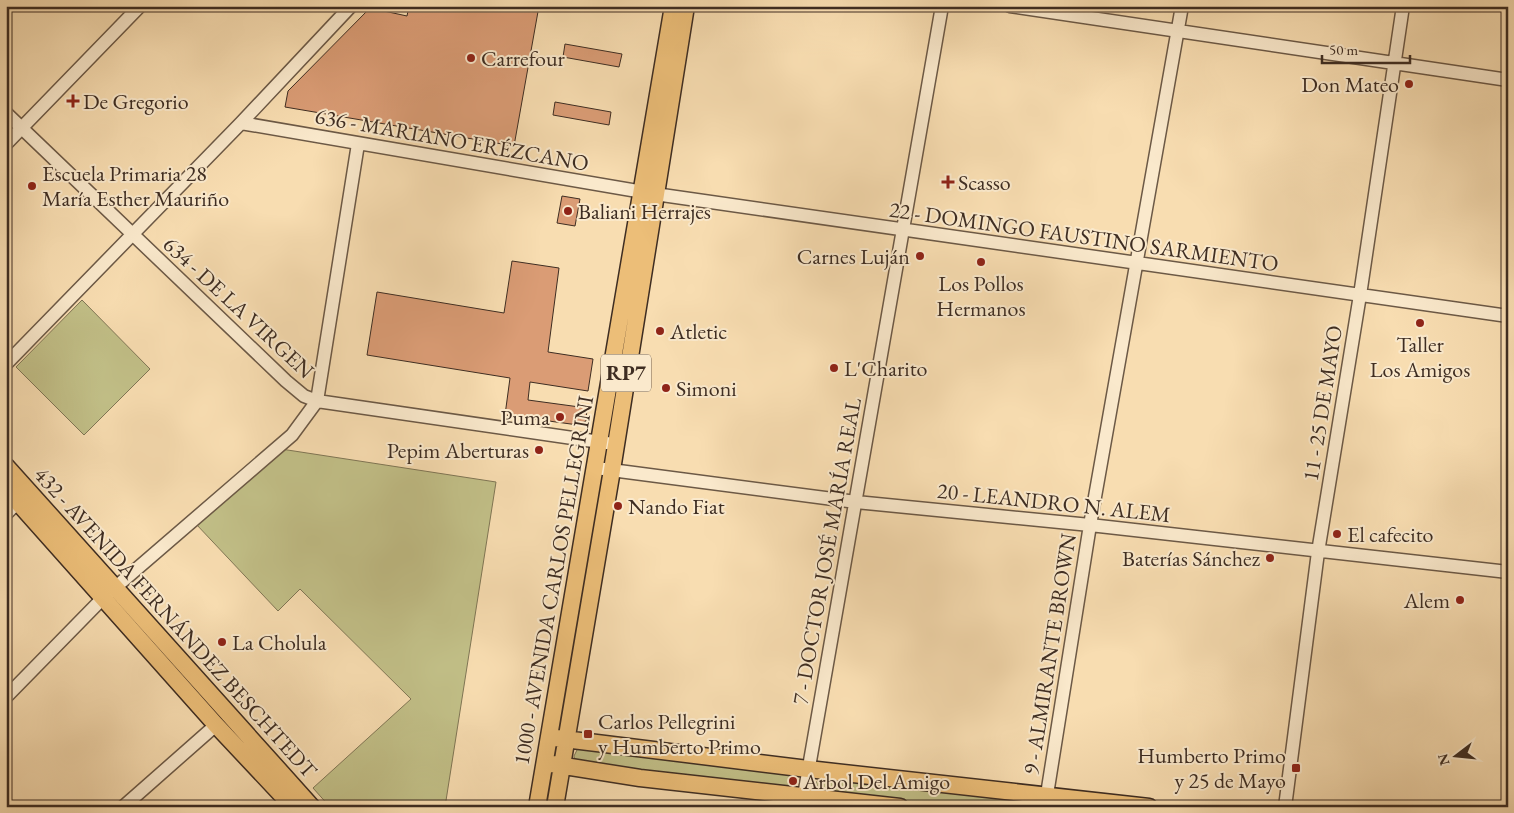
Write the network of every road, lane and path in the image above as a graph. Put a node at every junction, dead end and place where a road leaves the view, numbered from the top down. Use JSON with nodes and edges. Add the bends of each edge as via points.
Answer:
{"nodes":[{"id":1,"x":140,"y":6,"type":"edge"},
{"id":2,"x":351,"y":6,"type":"edge"},
{"id":3,"x":673,"y":6,"type":"edge"},
{"id":4,"x":686,"y":6,"type":"edge"},
{"id":5,"x":942,"y":6,"type":"edge"},
{"id":6,"x":1010,"y":6,"type":"edge"},
{"id":7,"x":1182,"y":6,"type":"edge"},
{"id":8,"x":1402,"y":6,"type":"edge"},
{"id":9,"x":1178,"y":32,"type":"junction"},
{"id":10,"x":1394,"y":64,"type":"junction"},
{"id":11,"x":1508,"y":80,"type":"edge"},
{"id":12,"x":6,"y":113,"type":"edge"},
{"id":13,"x":241,"y":123,"type":"junction"},
{"id":14,"x":22,"y":129,"type":"junction"},
{"id":15,"x":6,"y":144,"type":"edge"},
{"id":16,"x":358,"y":144,"type":"junction"},
{"id":17,"x":648,"y":193,"type":"junction"},
{"id":18,"x":902,"y":231,"type":"junction"},
{"id":19,"x":132,"y":233,"type":"junction"},
{"id":20,"x":1136,"y":264,"type":"junction"},
{"id":21,"x":1360,"y":295,"type":"junction"},
{"id":22,"x":1508,"y":316,"type":"edge"},
{"id":23,"x":6,"y":364,"type":"edge"},
{"id":24,"x":317,"y":401,"type":"junction"},
{"id":25,"x":607,"y":443,"type":"junction"},
{"id":26,"x":6,"y":466,"type":"edge"},
{"id":27,"x":604,"y":469,"type":"junction"},
{"id":28,"x":6,"y":489,"type":"edge"},
{"id":29,"x":856,"y":502,"type":"junction"},
{"id":30,"x":12,"y":508,"type":"edge"},
{"id":31,"x":1090,"y":526,"type":"junction"},
{"id":32,"x":1318,"y":552,"type":"junction"},
{"id":33,"x":1508,"y":572,"type":"edge"},
{"id":34,"x":109,"y":593,"type":"junction"},
{"id":35,"x":6,"y":697,"type":"edge"},
{"id":36,"x":216,"y":725,"type":"junction"},
{"id":37,"x":548,"y":737,"type":"junction"},
{"id":38,"x":565,"y":739,"type":"junction"},
{"id":39,"x":545,"y":763,"type":"junction"},
{"id":40,"x":562,"y":766,"type":"junction"},
{"id":41,"x":808,"y":769,"type":"junction"},
{"id":42,"x":803,"y":801,"type":"edge"},
{"id":43,"x":1046,"y":801,"type":"edge"},
{"id":44,"x":123,"y":807,"type":"edge"},
{"id":45,"x":293,"y":807,"type":"edge"},
{"id":46,"x":312,"y":807,"type":"edge"},
{"id":47,"x":538,"y":807,"type":"edge"},
{"id":48,"x":555,"y":807,"type":"edge"},
{"id":49,"x":900,"y":807,"type":"edge"},
{"id":50,"x":1148,"y":807,"type":"edge"},
{"id":51,"x":1285,"y":807,"type":"edge"}],
"edges":[{"from":1,"to":14,"type":"street"},
{"from":2,"to":13,"type":"street"},
{"from":3,"to":17,"type":"main road","name":"1000 - AVENIDA CARLOS PELLEGRINI","number":"RP7"},
{"from":4,"to":17,"type":"main road","name":"1000 - AVENIDA CARLOS PELLEGRINI","number":"RP7"},
{"from":5,"to":18,"type":"street","name":"7 - DOCTOR JOSÉ MARÍA REAL"},
{"from":6,"to":9,"type":"street"},
{"from":7,"to":9,"type":"street","name":"9 - ALMIRANTE BROWN"},
{"from":8,"to":10,"type":"street","name":"11 - 25 DE MAYO"},
{"from":9,"to":10,"type":"street"},
{"from":9,"to":20,"type":"street","name":"9 - ALMIRANTE BROWN"},
{"from":10,"to":11,"type":"street"},
{"from":10,"to":21,"type":"street","name":"11 - 25 DE MAYO"},
{"from":12,"to":14,"type":"street","name":"634 - DE LA VIRGEN"},
{"from":13,"to":16,"type":"street","name":"636 - MARIANO ERÉZCANO"},
{"from":13,"to":19,"type":"street"},
{"from":14,"to":15,"type":"street"},
{"from":14,"to":19,"type":"street","name":"634 - DE LA VIRGEN"},
{"from":16,"to":17,"type":"street","name":"636 - MARIANO ERÉZCANO"},
{"from":16,"to":24,"type":"street"},
{"from":17,"to":18,"type":"street","name":"22 - DOMINGO FAUSTINO SARMIENTO"},
{"from":17,"to":25,"type":"main road","name":"1000 - AVENIDA CARLOS PELLEGRINI","number":"RP7"},
{"from":18,"to":20,"type":"street","name":"22 - DOMINGO FAUSTINO SARMIENTO"},
{"from":18,"to":29,"type":"street","name":"7 - DOCTOR JOSÉ MARÍA REAL"},
{"from":19,"to":23,"type":"street"},
{"from":19,"to":24,"type":"street","name":"634 - DE LA VIRGEN","via":[[286,381],[304,396]]},
{"from":20,"to":21,"type":"street","name":"22 - DOMINGO FAUSTINO SARMIENTO"},
{"from":20,"to":31,"type":"street","name":"9 - ALMIRANTE BROWN"},
{"from":21,"to":22,"type":"street","name":"22 - DOMINGO FAUSTINO SARMIENTO"},
{"from":21,"to":32,"type":"street","name":"11 - 25 DE MAYO"},
{"from":24,"to":25,"type":"street","name":"634 - DE LA VIRGEN"},
{"from":24,"to":34,"type":"street","via":[[292,435]]},
{"from":25,"to":27,"type":"main road","name":"1000 - AVENIDA CARLOS PELLEGRINI","number":"RP7"},
{"from":26,"to":34,"type":"main road","name":"432 - AVENIDA FERNÁNDEZ BESCHTEDT"},
{"from":27,"to":29,"type":"street","name":"20 - LEANDRO N. ALEM"},
{"from":27,"to":37,"type":"main road","name":"1000 - AVENIDA CARLOS PELLEGRINI","number":"RP7"},
{"from":27,"to":38,"type":"main road","name":"1000 - AVENIDA CARLOS PELLEGRINI","number":"RP7"},
{"from":28,"to":30,"type":"main road","name":"432 - AVENIDA FERNÁNDEZ BESCHTEDT"},
{"from":29,"to":31,"type":"street","name":"20 - LEANDRO N. ALEM"},
{"from":29,"to":41,"type":"street","name":"7 - DOCTOR JOSÉ MARÍA REAL"},
{"from":30,"to":34,"type":"main road","name":"432 - AVENIDA FERNÁNDEZ BESCHTEDT"},
{"from":31,"to":32,"type":"street","name":"20 - LEANDRO N. ALEM"},
{"from":31,"to":43,"type":"street","name":"9 - ALMIRANTE BROWN"},
{"from":32,"to":33,"type":"street","name":"20 - LEANDRO N. ALEM"},
{"from":32,"to":51,"type":"street","name":"11 - 25 DE MAYO"},
{"from":34,"to":35,"type":"street"},
{"from":34,"to":36,"type":"main road","name":"432 - AVENIDA FERNÁNDEZ BESCHTEDT"},
{"from":34,"to":46,"type":"main road","name":"432 - AVENIDA FERNÁNDEZ BESCHTEDT"},
{"from":36,"to":44,"type":"street"},
{"from":36,"to":45,"type":"main road","name":"432 - AVENIDA FERNÁNDEZ BESCHTEDT"},
{"from":37,"to":38,"type":"main road"},
{"from":37,"to":39,"type":"main road","name":"1000 - AVENIDA CARLOS PELLEGRINI","number":"RP7"},
{"from":38,"to":40,"type":"main road","name":"1000 - AVENIDA CARLOS PELLEGRINI","number":"RP7"},
{"from":38,"to":41,"type":"main road"},
{"from":39,"to":40,"type":"main road"},
{"from":39,"to":47,"type":"main road","name":"1000 - AVENIDA CARLOS PELLEGRINI","number":"RP7"},
{"from":40,"to":42,"type":"main road"},
{"from":40,"to":48,"type":"main road","name":"1000 - AVENIDA CARLOS PELLEGRINI","number":"RP7"},
{"from":41,"to":42,"type":"street","name":"7 - DOCTOR JOSÉ MARÍA REAL"},
{"from":41,"to":43,"type":"main road"},
{"from":42,"to":49,"type":"main road"},
{"from":43,"to":50,"type":"main road"}]}
